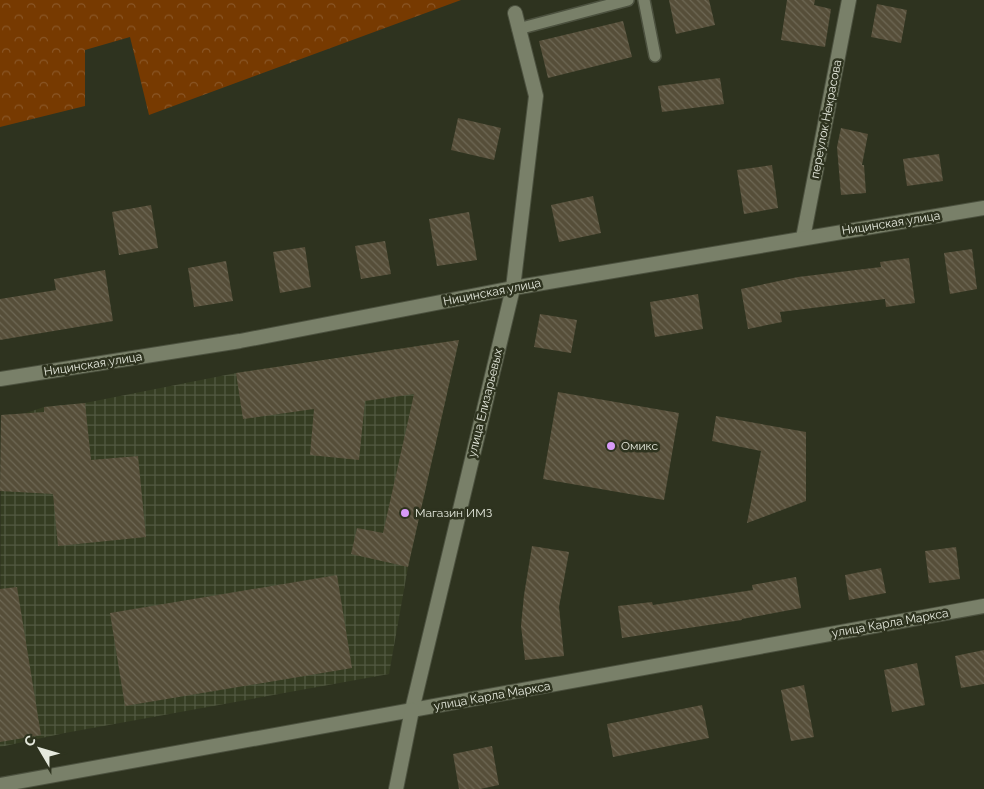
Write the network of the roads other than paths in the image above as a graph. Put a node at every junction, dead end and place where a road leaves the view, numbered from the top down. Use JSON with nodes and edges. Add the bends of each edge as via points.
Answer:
{"nodes":[{"id":1,"x":628,"y":0,"type":"edge"},
{"id":2,"x":644,"y":0,"type":"edge"},
{"id":3,"x":848,"y":0,"type":"edge"},
{"id":4,"x":515,"y":14,"type":"dead end"},
{"id":5,"x":518,"y":29,"type":"junction"},
{"id":6,"x":655,"y":56,"type":"dead end"},
{"id":7,"x":984,"y":208,"type":"edge"},
{"id":8,"x":803,"y":238,"type":"junction"},
{"id":9,"x":513,"y":288,"type":"junction"},
{"id":10,"x":0,"y":379,"type":"edge"},
{"id":11,"x":984,"y":606,"type":"edge"},
{"id":12,"x":412,"y":710,"type":"junction"},
{"id":13,"x":0,"y":785,"type":"edge"},
{"id":14,"x":396,"y":789,"type":"edge"}],
"edges":[{"from":1,"to":5,"type":"lane"},
{"from":2,"to":6,"type":"lane"},
{"from":3,"to":8,"type":"street","name":"переулок Некрасова"},
{"from":4,"to":5,"type":"street","name":"улица Елизарьевых"},
{"from":5,"to":9,"type":"street","name":"улица Елизарьевых","via":[[536,96]]},
{"from":7,"to":8,"type":"street","name":"Ницинская улица"},
{"from":8,"to":9,"type":"street","name":"Ницинская улица"},
{"from":9,"to":10,"type":"street","name":"Ницинская улица","via":[[240,341]]},
{"from":9,"to":12,"type":"street","name":"улица Елизарьевых"},
{"from":11,"to":12,"type":"street","name":"улица Карла Маркса"},
{"from":12,"to":13,"type":"street","name":"улица Карла Маркса"},
{"from":12,"to":14,"type":"street","name":"улица Елизарьевых"}]}
